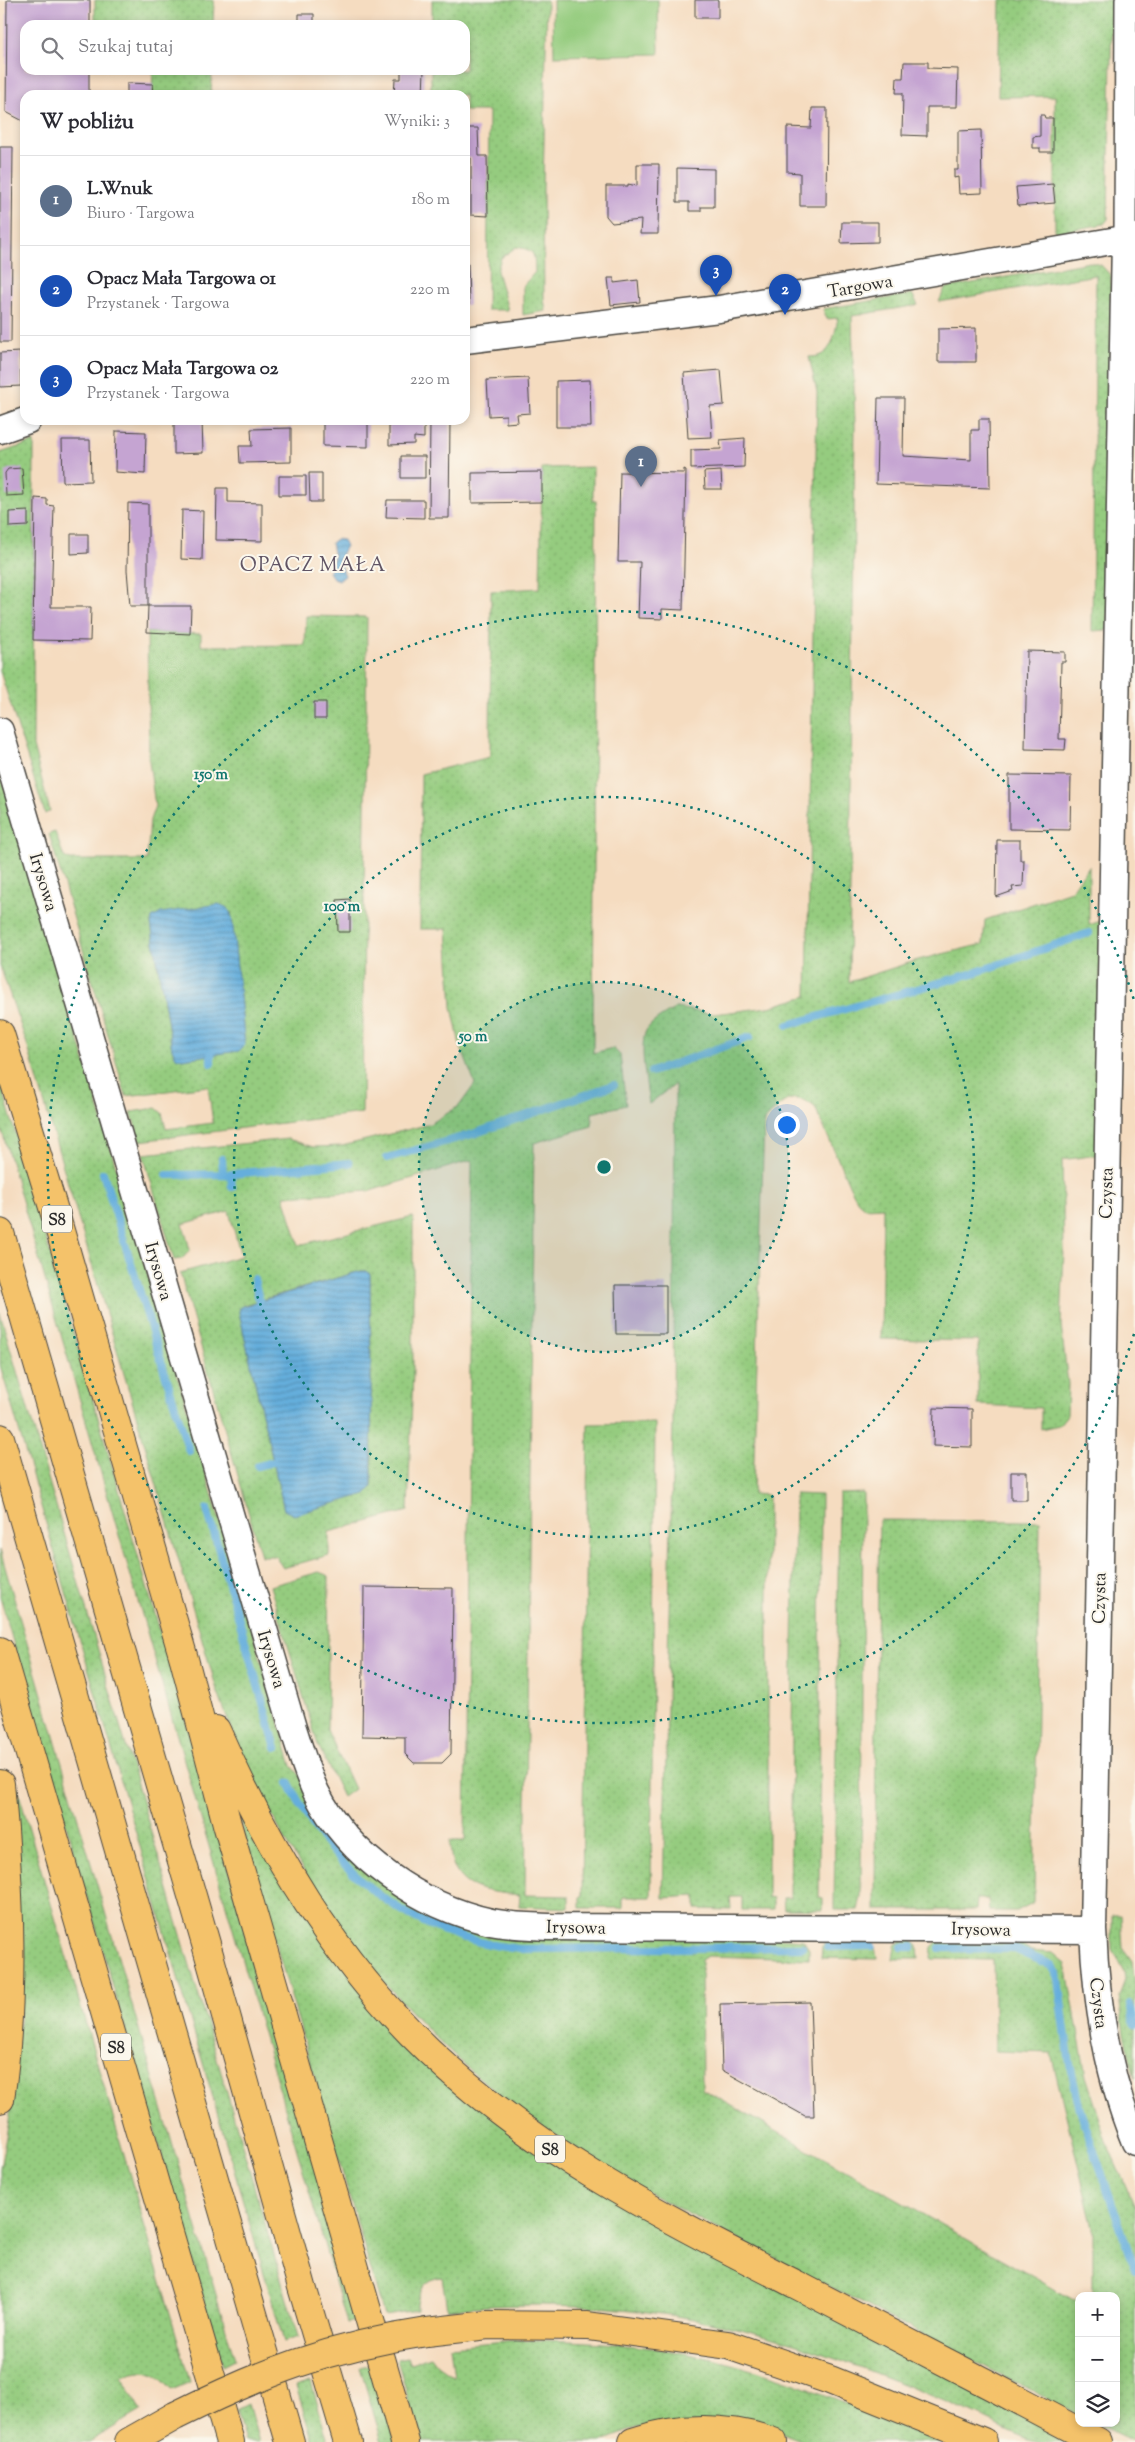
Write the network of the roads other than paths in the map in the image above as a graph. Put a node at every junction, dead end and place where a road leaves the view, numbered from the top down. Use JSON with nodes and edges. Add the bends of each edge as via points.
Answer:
{"nodes":[{"id":1,"x":1126,"y":0,"type":"edge"},
{"id":2,"x":1130,"y":238,"type":"edge"},
{"id":3,"x":470,"y":339,"type":"edge"},
{"id":4,"x":20,"y":423,"type":"edge"},
{"id":5,"x":0,"y":430,"type":"edge"},
{"id":6,"x":0,"y":731,"type":"edge"},
{"id":7,"x":0,"y":1034,"type":"edge"},
{"id":8,"x":0,"y":1233,"type":"edge"},
{"id":9,"x":0,"y":1438,"type":"edge"},
{"id":10,"x":0,"y":1652,"type":"edge"},
{"id":11,"x":184,"y":1659,"type":"junction"},
{"id":12,"x":0,"y":1784,"type":"edge"},
{"id":13,"x":1094,"y":1930,"type":"junction"},
{"id":14,"x":0,"y":2099,"type":"edge"},
{"id":15,"x":1135,"y":2142,"type":"edge"},
{"id":16,"x":129,"y":2442,"type":"edge"},
{"id":17,"x":230,"y":2442,"type":"edge"},
{"id":18,"x":290,"y":2442,"type":"edge"},
{"id":19,"x":348,"y":2442,"type":"edge"},
{"id":20,"x":405,"y":2442,"type":"edge"},
{"id":21,"x":633,"y":2442,"type":"edge"},
{"id":22,"x":773,"y":2442,"type":"edge"},
{"id":23,"x":982,"y":2442,"type":"edge"},
{"id":24,"x":1098,"y":2442,"type":"edge"}],
"edges":[{"from":1,"to":2,"type":"street"},
{"from":2,"to":3,"type":"street","name":"Targowa","via":[[719,309]]},
{"from":2,"to":13,"type":"street","name":"Czysta"},
{"from":4,"to":5,"type":"street"},
{"from":6,"to":13,"type":"street","name":"Irysowa","via":[[295,1736],[317,1794],[356,1846],[387,1873],[432,1902],[470,1916],[509,1925]]},
{"from":7,"to":11,"type":"highway","number":"S8"},
{"from":8,"to":19,"type":"highway"},
{"from":9,"to":18,"type":"highway"},
{"from":10,"to":17,"type":"highway","number":"S8"},
{"from":11,"to":20,"type":"highway","via":[[227,1824]]},
{"from":11,"to":24,"type":"highway","number":"S8","via":[[253,1812],[326,1930],[392,2011],[461,2080],[558,2154],[646,2208]]},
{"from":12,"to":14,"type":"highway","via":[[9,1955]]},
{"from":13,"to":15,"type":"street","name":"Czysta","via":[[1095,1978],[1106,2052]]},
{"from":16,"to":23,"type":"highway","bridge":true,"via":[[252,2379],[298,2362],[343,2348],[427,2332],[488,2325],[588,2326],[728,2346],[830,2380]]},
{"from":21,"to":22,"type":"highway","via":[[676,2431],[701,2430],[729,2430]]}]}
